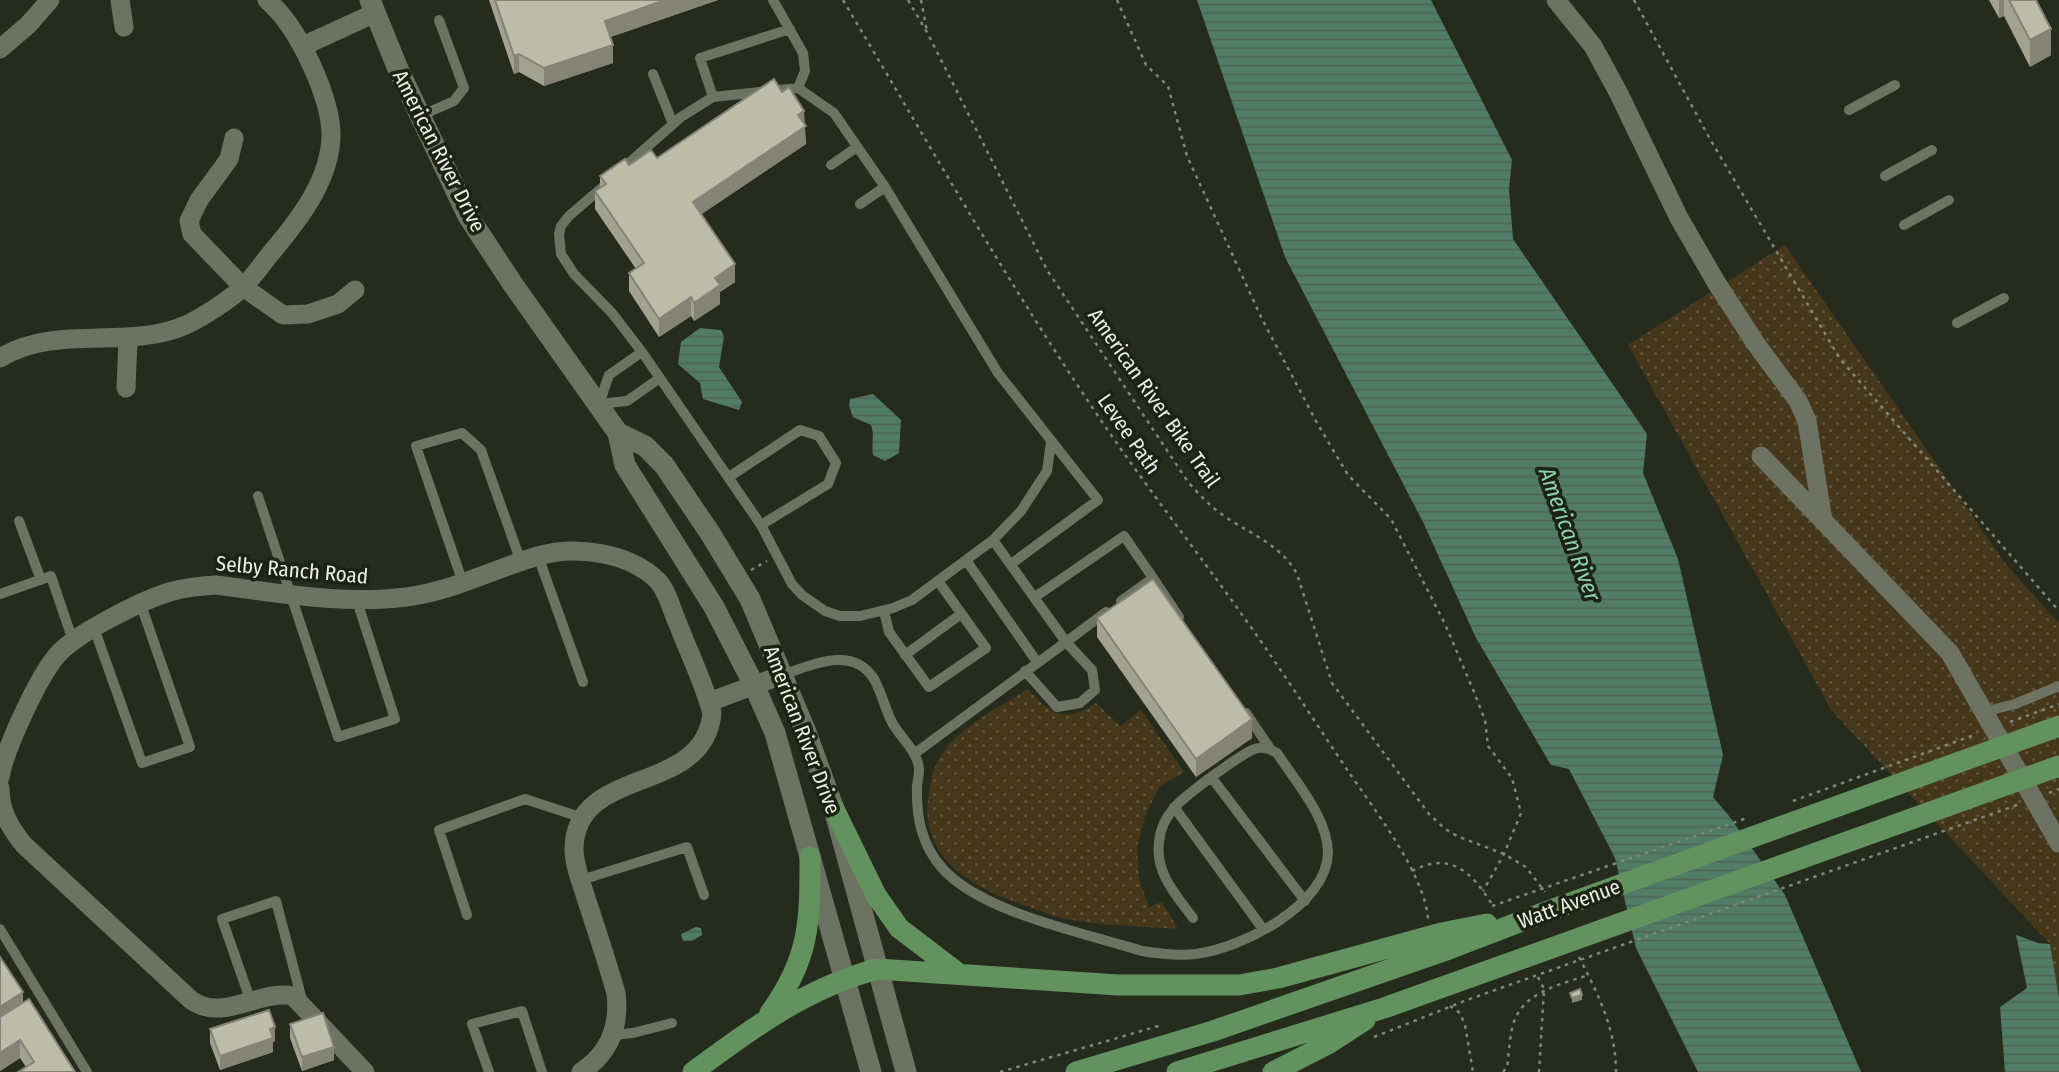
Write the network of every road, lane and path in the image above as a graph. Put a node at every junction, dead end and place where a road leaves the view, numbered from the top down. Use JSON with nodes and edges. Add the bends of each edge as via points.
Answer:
{"nodes":[{"id":1,"x":50,"y":0,"type":"edge"},
{"id":2,"x":120,"y":0,"type":"edge"},
{"id":3,"x":267,"y":0,"type":"edge"},
{"id":4,"x":773,"y":0,"type":"edge"},
{"id":5,"x":843,"y":0,"type":"edge"},
{"id":6,"x":908,"y":0,"type":"edge"},
{"id":7,"x":920,"y":0,"type":"edge"},
{"id":8,"x":1117,"y":0,"type":"edge"},
{"id":9,"x":1556,"y":0,"type":"edge"},
{"id":10,"x":1634,"y":0,"type":"edge"},
{"id":11,"x":372,"y":6,"type":"edge"},
{"id":12,"x":439,"y":20,"type":"dead end"},
{"id":13,"x":124,"y":27,"type":"dead end"},
{"id":14,"x":790,"y":29,"type":"junction"},
{"id":15,"x":928,"y":34,"type":"junction"},
{"id":16,"x":303,"y":46,"type":"junction"},
{"id":17,"x":0,"y":49,"type":"edge"},
{"id":18,"x":653,"y":74,"type":"dead end"},
{"id":19,"x":1895,"y":85,"type":"dead end"},
{"id":20,"x":798,"y":88,"type":"junction"},
{"id":21,"x":713,"y":97,"type":"junction"},
{"id":22,"x":1849,"y":110,"type":"dead end"},
{"id":23,"x":419,"y":116,"type":"junction"},
{"id":24,"x":673,"y":124,"type":"junction"},
{"id":25,"x":234,"y":138,"type":"dead end"},
{"id":26,"x":857,"y":146,"type":"junction"},
{"id":27,"x":1932,"y":150,"type":"dead end"},
{"id":28,"x":831,"y":165,"type":"dead end"},
{"id":29,"x":1885,"y":176,"type":"dead end"},
{"id":30,"x":885,"y":187,"type":"junction"},
{"id":31,"x":1949,"y":200,"type":"dead end"},
{"id":32,"x":860,"y":204,"type":"dead end"},
{"id":33,"x":1904,"y":225,"type":"dead end"},
{"id":34,"x":243,"y":287,"type":"junction"},
{"id":35,"x":355,"y":290,"type":"dead end"},
{"id":36,"x":2004,"y":298,"type":"dead end"},
{"id":37,"x":1957,"y":323,"type":"dead end"},
{"id":38,"x":128,"y":339,"type":"junction"},
{"id":39,"x":642,"y":352,"type":"junction"},
{"id":40,"x":0,"y":358,"type":"edge"},
{"id":41,"x":660,"y":378,"type":"junction"},
{"id":42,"x":126,"y":388,"type":"dead end"},
{"id":43,"x":599,"y":404,"type":"junction"},
{"id":44,"x":618,"y":433,"type":"junction"},
{"id":45,"x":1051,"y":442,"type":"junction"},
{"id":46,"x":1761,"y":456,"type":"dead end"},
{"id":47,"x":729,"y":477,"type":"junction"},
{"id":48,"x":258,"y":496,"type":"dead end"},
{"id":49,"x":19,"y":521,"type":"dead end"},
{"id":50,"x":1823,"y":521,"type":"junction"},
{"id":51,"x":761,"y":525,"type":"junction"},
{"id":52,"x":993,"y":540,"type":"junction"},
{"id":53,"x":529,"y":559,"type":"junction"},
{"id":54,"x":966,"y":560,"type":"junction"},
{"id":55,"x":768,"y":561,"type":"dead end"},
{"id":56,"x":1012,"y":564,"type":"junction"},
{"id":57,"x":751,"y":570,"type":"dead end"},
{"id":58,"x":1153,"y":578,"type":"junction"},
{"id":59,"x":41,"y":580,"type":"junction"},
{"id":60,"x":938,"y":581,"type":"junction"},
{"id":61,"x":464,"y":584,"type":"junction"},
{"id":62,"x":0,"y":594,"type":"edge"},
{"id":63,"x":292,"y":594,"type":"junction"},
{"id":64,"x":1035,"y":597,"type":"junction"},
{"id":65,"x":357,"y":601,"type":"junction"},
{"id":66,"x":141,"y":605,"type":"junction"},
{"id":67,"x":884,"y":611,"type":"junction"},
{"id":68,"x":2059,"y":611,"type":"edge"},
{"id":69,"x":961,"y":614,"type":"junction"},
{"id":70,"x":1184,"y":624,"type":"edge"},
{"id":71,"x":94,"y":628,"type":"junction"},
{"id":72,"x":73,"y":641,"type":"junction"},
{"id":73,"x":1066,"y":642,"type":"junction"},
{"id":74,"x":905,"y":654,"type":"junction"},
{"id":75,"x":1037,"y":662,"type":"junction"},
{"id":76,"x":1025,"y":671,"type":"junction"},
{"id":77,"x":782,"y":675,"type":"junction"},
{"id":78,"x":583,"y":682,"type":"dead end"},
{"id":79,"x":754,"y":685,"type":"junction"},
{"id":80,"x":2059,"y":686,"type":"edge"},
{"id":81,"x":709,"y":702,"type":"junction"},
{"id":82,"x":1240,"y":704,"type":"edge"},
{"id":83,"x":2059,"y":704,"type":"edge"},
{"id":84,"x":1986,"y":721,"type":"junction"},
{"id":85,"x":2001,"y":725,"type":"dead end"},
{"id":86,"x":2059,"y":726,"type":"edge"},
{"id":87,"x":1271,"y":750,"type":"junction"},
{"id":88,"x":914,"y":754,"type":"junction"},
{"id":89,"x":2059,"y":766,"type":"edge"},
{"id":90,"x":0,"y":777,"type":"edge"},
{"id":91,"x":1212,"y":778,"type":"junction"},
{"id":92,"x":0,"y":788,"type":"edge"},
{"id":93,"x":2059,"y":789,"type":"edge"},
{"id":94,"x":2048,"y":793,"type":"dead end"},
{"id":95,"x":1793,"y":801,"type":"dead end"},
{"id":96,"x":2025,"y":802,"type":"dead end"},
{"id":97,"x":1174,"y":807,"type":"junction"},
{"id":98,"x":834,"y":809,"type":"junction"},
{"id":99,"x":1754,"y":815,"type":"dead end"},
{"id":100,"x":583,"y":818,"type":"junction"},
{"id":101,"x":2059,"y":843,"type":"edge"},
{"id":102,"x":1504,"y":854,"type":"junction"},
{"id":103,"x":810,"y":857,"type":"junction"},
{"id":104,"x":581,"y":880,"type":"junction"},
{"id":105,"x":1483,"y":891,"type":"dead end"},
{"id":106,"x":704,"y":895,"type":"dead end"},
{"id":107,"x":1306,"y":901,"type":"junction"},
{"id":108,"x":1546,"y":902,"type":"junction"},
{"id":109,"x":1493,"y":906,"type":"dead end"},
{"id":110,"x":467,"y":915,"type":"dead end"},
{"id":111,"x":1193,"y":918,"type":"dead end"},
{"id":112,"x":0,"y":929,"type":"edge"},
{"id":113,"x":1263,"y":929,"type":"junction"},
{"id":114,"x":1439,"y":937,"type":"junction"},
{"id":115,"x":1577,"y":952,"type":"dead end"},
{"id":116,"x":877,"y":969,"type":"junction"},
{"id":117,"x":960,"y":974,"type":"junction"},
{"id":118,"x":1588,"y":975,"type":"junction"},
{"id":119,"x":844,"y":978,"type":"junction"},
{"id":120,"x":1544,"y":989,"type":"junction"},
{"id":121,"x":1464,"y":990,"type":"junction"},
{"id":122,"x":251,"y":1002,"type":"junction"},
{"id":123,"x":303,"y":1004,"type":"junction"},
{"id":124,"x":1451,"y":1006,"type":"junction"},
{"id":125,"x":1384,"y":1008,"type":"junction"},
{"id":126,"x":767,"y":1018,"type":"junction"},
{"id":127,"x":672,"y":1023,"type":"dead end"},
{"id":128,"x":1165,"y":1024,"type":"dead end"},
{"id":129,"x":613,"y":1035,"type":"junction"},
{"id":130,"x":1366,"y":1041,"type":"dead end"},
{"id":131,"x":87,"y":1072,"type":"edge"},
{"id":132,"x":366,"y":1072,"type":"edge"},
{"id":133,"x":489,"y":1072,"type":"edge"},
{"id":134,"x":542,"y":1072,"type":"edge"},
{"id":135,"x":582,"y":1072,"type":"edge"},
{"id":136,"x":693,"y":1072,"type":"edge"},
{"id":137,"x":871,"y":1072,"type":"edge"},
{"id":138,"x":906,"y":1072,"type":"edge"},
{"id":139,"x":1000,"y":1072,"type":"edge"},
{"id":140,"x":1076,"y":1072,"type":"edge"},
{"id":141,"x":1177,"y":1072,"type":"edge"},
{"id":142,"x":1273,"y":1072,"type":"edge"},
{"id":143,"x":1473,"y":1072,"type":"edge"},
{"id":144,"x":1503,"y":1072,"type":"edge"},
{"id":145,"x":1539,"y":1072,"type":"edge"},
{"id":146,"x":1616,"y":1072,"type":"edge"}],
"edges":[{"from":1,"to":17,"type":"street"},
{"from":2,"to":13,"type":"street"},
{"from":3,"to":16,"type":"street"},
{"from":4,"to":14,"type":"lane"},
{"from":5,"to":114,"type":"path","name":"Levee Path","via":[[1031,315],[1163,509],[1244,616],[1412,871]]},
{"from":6,"to":15,"type":"path","name":"American River Bike Trail"},
{"from":7,"to":15,"type":"path"},
{"from":8,"to":102,"type":"path","via":[[1146,65],[1168,86],[1187,156],[1262,319],[1348,475],[1391,519],[1445,624],[1485,720],[1488,746],[1512,778],[1521,813]]},
{"from":9,"to":50,"type":"street","via":[[1593,47],[1716,282],[1798,401],[1807,421]]},
{"from":10,"to":68,"type":"path","via":[[1840,359]]},
{"from":11,"to":16,"type":"street"},
{"from":11,"to":23,"type":"street","name":"American River Drive"},
{"from":12,"to":23,"type":"lane","via":[[464,88],[454,101]]},
{"from":14,"to":20,"type":"lane","via":[[803,53],[805,71]]},
{"from":14,"to":21,"type":"lane","via":[[700,58]]},
{"from":15,"to":102,"type":"path","name":"American River Bike Trail","via":[[1047,270],[1188,482],[1212,507],[1290,561],[1332,683],[1429,814],[1445,829]]},
{"from":16,"to":34,"type":"street","via":[[325,98],[331,132],[327,159],[302,212]]},
{"from":18,"to":24,"type":"lane"},
{"from":19,"to":22,"type":"lane"},
{"from":20,"to":21,"type":"lane"},
{"from":20,"to":26,"type":"lane","via":[[834,113]]},
{"from":21,"to":24,"type":"lane"},
{"from":23,"to":43,"type":"street","name":"American River Drive","via":[[468,216]]},
{"from":24,"to":39,"type":"lane","via":[[569,215],[559,234],[566,263]]},
{"from":25,"to":34,"type":"street","via":[[229,159],[189,221],[192,234]]},
{"from":26,"to":28,"type":"lane"},
{"from":26,"to":30,"type":"lane"},
{"from":27,"to":29,"type":"lane"},
{"from":30,"to":32,"type":"lane"},
{"from":30,"to":45,"type":"lane","via":[[999,373]]},
{"from":31,"to":33,"type":"lane"},
{"from":34,"to":35,"type":"street","via":[[283,315],[308,314],[338,304]]},
{"from":34,"to":38,"type":"street","via":[[187,324]]},
{"from":36,"to":37,"type":"lane"},
{"from":38,"to":40,"type":"street","via":[[47,340]]},
{"from":38,"to":42,"type":"street"},
{"from":39,"to":41,"type":"lane"},
{"from":39,"to":43,"type":"lane","via":[[609,375]]},
{"from":41,"to":43,"type":"lane","via":[[627,401]]},
{"from":41,"to":47,"type":"lane"},
{"from":43,"to":44,"type":"street","name":"American River Drive"},
{"from":44,"to":77,"type":"street","name":"American River Drive","via":[[645,446],[664,465],[750,599]]},
{"from":44,"to":79,"type":"street","name":"American River Drive","via":[[625,465],[714,607]]},
{"from":45,"to":52,"type":"lane","via":[[1047,471],[1021,511]]},
{"from":45,"to":56,"type":"lane","via":[[1098,500]]},
{"from":46,"to":50,"type":"street"},
{"from":47,"to":51,"type":"lane"},
{"from":47,"to":51,"type":"lane","via":[[800,430],[819,436],[836,463],[828,484]]},
{"from":48,"to":63,"type":"lane"},
{"from":49,"to":59,"type":"lane"},
{"from":50,"to":84,"type":"street","via":[[1950,653]]},
{"from":51,"to":67,"type":"lane","via":[[792,584],[811,602],[840,616]]},
{"from":52,"to":54,"type":"lane"},
{"from":52,"to":56,"type":"lane"},
{"from":53,"to":61,"type":"street","name":"Selby Ranch Road"},
{"from":53,"to":61,"type":"lane","via":[[481,450],[462,433],[416,446]]},
{"from":53,"to":78,"type":"lane"},
{"from":53,"to":81,"type":"street","name":"Selby Ranch Road","via":[[593,552],[627,562],[656,579]]},
{"from":54,"to":60,"type":"lane"},
{"from":54,"to":75,"type":"lane"},
{"from":55,"to":57,"type":"path"},
{"from":56,"to":64,"type":"lane"},
{"from":58,"to":64,"type":"lane","via":[[1124,536]]},
{"from":58,"to":70,"type":"lane"},
{"from":58,"to":73,"type":"lane"},
{"from":59,"to":62,"type":"lane"},
{"from":59,"to":72,"type":"lane","via":[[51,576]]},
{"from":60,"to":67,"type":"lane","via":[[912,600]]},
{"from":60,"to":69,"type":"lane"},
{"from":61,"to":65,"type":"street","name":"Selby Ranch Road","via":[[406,597]]},
{"from":63,"to":65,"type":"street","name":"Selby Ranch Road"},
{"from":63,"to":65,"type":"lane","via":[[338,737],[396,719]]},
{"from":63,"to":66,"type":"street","name":"Selby Ranch Road","via":[[199,586]]},
{"from":64,"to":73,"type":"lane"},
{"from":66,"to":71,"type":"street","name":"Selby Ranch Road"},
{"from":66,"to":71,"type":"lane","via":[[190,747],[142,763]]},
{"from":67,"to":74,"type":"lane","via":[[889,632]]},
{"from":69,"to":74,"type":"lane"},
{"from":69,"to":74,"type":"lane","via":[[986,649],[929,687]]},
{"from":71,"to":72,"type":"street","name":"Selby Ranch Road"},
{"from":72,"to":90,"type":"street","name":"Selby Ranch Road","via":[[41,678]]},
{"from":73,"to":75,"type":"lane"},
{"from":73,"to":76,"type":"lane","via":[[1092,670],[1095,691],[1080,703],[1057,706]]},
{"from":75,"to":76,"type":"lane"},
{"from":76,"to":88,"type":"lane"},
{"from":77,"to":79,"type":"street"},
{"from":77,"to":88,"type":"lane","via":[[843,659],[865,669],[875,680],[900,737]]},
{"from":77,"to":98,"type":"street","name":"American River Drive"},
{"from":79,"to":81,"type":"street"},
{"from":79,"to":103,"type":"street","name":"American River Drive","via":[[775,733]]},
{"from":80,"to":84,"type":"lane"},
{"from":81,"to":100,"type":"street","name":"Selby Ranch Road","via":[[711,725],[689,759],[612,792]]},
{"from":82,"to":87,"type":"lane"},
{"from":83,"to":85,"type":"path"},
{"from":84,"to":95,"type":"path"},
{"from":84,"to":101,"type":"street"},
{"from":86,"to":108,"type":"main road","name":"Watt Avenue"},
{"from":87,"to":91,"type":"lane","via":[[1252,750]]},
{"from":87,"to":107,"type":"lane","via":[[1325,833],[1326,864]]},
{"from":88,"to":113,"type":"lane","via":[[919,768],[917,810],[929,852],[945,871],[1000,908],[1161,954],[1225,948]]},
{"from":89,"to":121,"type":"main road","name":"Watt Avenue"},
{"from":91,"to":97,"type":"lane"},
{"from":91,"to":107,"type":"lane"},
{"from":92,"to":122,"type":"street","via":[[5,815],[24,845],[191,1000],[208,1009]]},
{"from":93,"to":94,"type":"path"},
{"from":96,"to":121,"type":"path","via":[[1783,890]]},
{"from":97,"to":111,"type":"lane","via":[[1163,826],[1159,861],[1164,878]]},
{"from":97,"to":113,"type":"lane"},
{"from":98,"to":116,"type":"street","name":"American River Drive"},
{"from":98,"to":117,"type":"main road","via":[[876,895],[899,928]]},
{"from":99,"to":109,"type":"path"},
{"from":100,"to":104,"type":"street","via":[[574,849]]},
{"from":100,"to":110,"type":"lane","via":[[525,799],[439,830]]},
{"from":102,"to":105,"type":"path"},
{"from":102,"to":108,"type":"path","name":"American River Bike Trail","via":[[1526,867]]},
{"from":103,"to":119,"type":"street","name":"American River Drive"},
{"from":103,"to":126,"type":"main road","via":[[810,910],[796,973]]},
{"from":104,"to":106,"type":"lane","via":[[687,847]]},
{"from":104,"to":129,"type":"street","via":[[616,993]]},
{"from":107,"to":113,"type":"lane"},
{"from":108,"to":114,"type":"main road","name":"Watt Avenue"},
{"from":112,"to":131,"type":"lane"},
{"from":114,"to":117,"type":"main road","via":[[1239,985],[1118,985]]},
{"from":114,"to":140,"type":"main road","name":"Watt Avenue","via":[[1213,1031]]},
{"from":115,"to":118,"type":"path"},
{"from":116,"to":117,"type":"main road"},
{"from":116,"to":119,"type":"main road"},
{"from":116,"to":138,"type":"street","name":"American River Drive"},
{"from":118,"to":120,"type":"path"},
{"from":118,"to":146,"type":"path","via":[[1605,1011]]},
{"from":119,"to":126,"type":"main road"},
{"from":119,"to":137,"type":"street","name":"American River Drive"},
{"from":120,"to":144,"type":"path","via":[[1516,1014]]},
{"from":120,"to":145,"type":"path"},
{"from":121,"to":124,"type":"path"},
{"from":121,"to":125,"type":"main road","name":"Watt Avenue"},
{"from":122,"to":123,"type":"street","via":[[288,995]]},
{"from":122,"to":123,"type":"lane","via":[[222,919],[276,901]]},
{"from":123,"to":132,"type":"street"},
{"from":124,"to":130,"type":"path"},
{"from":124,"to":143,"type":"path","via":[[1465,1025]]},
{"from":125,"to":141,"type":"main road","name":"Watt Avenue"},
{"from":125,"to":142,"type":"main road"},
{"from":126,"to":136,"type":"main road"},
{"from":127,"to":129,"type":"lane"},
{"from":128,"to":139,"type":"path"},
{"from":129,"to":135,"type":"street","via":[[599,1059]]},
{"from":133,"to":134,"type":"lane","via":[[472,1024],[522,1011]]}]}
